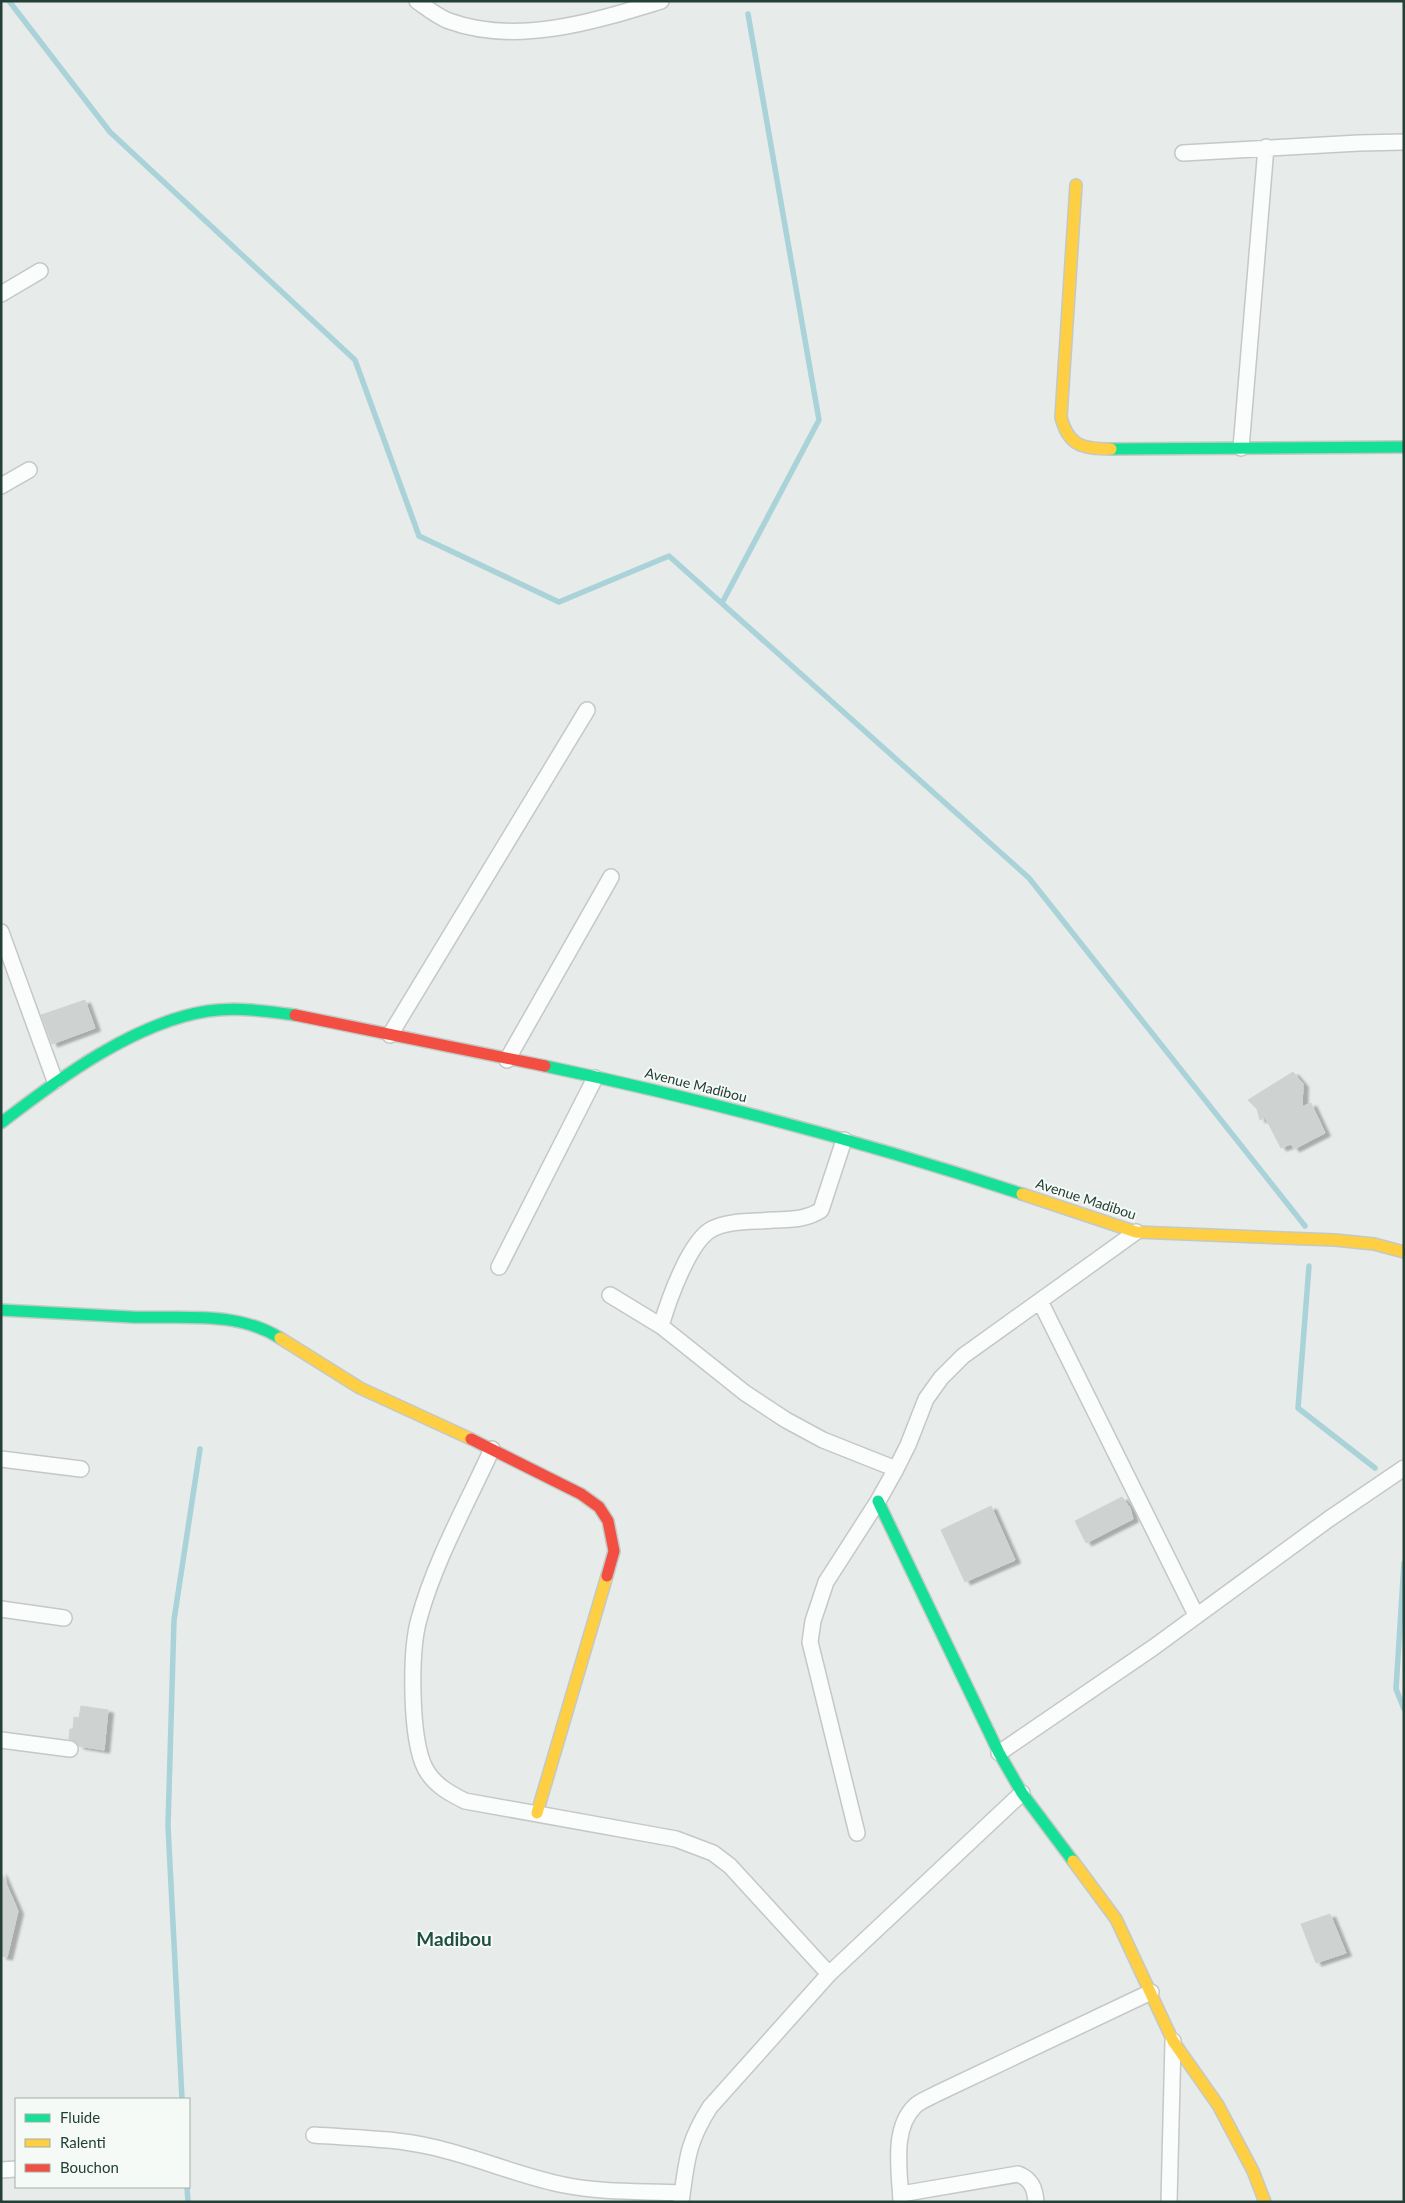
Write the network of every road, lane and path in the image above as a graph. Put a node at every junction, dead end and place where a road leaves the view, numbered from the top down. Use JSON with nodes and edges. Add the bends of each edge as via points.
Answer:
{"nodes":[{"id":1,"x":417,"y":1,"type":"edge"},
{"id":2,"x":661,"y":1,"type":"edge"},
{"id":3,"x":1404,"y":142,"type":"edge"},
{"id":4,"x":1266,"y":147,"type":"junction"},
{"id":5,"x":1183,"y":153,"type":"dead end"},
{"id":6,"x":1076,"y":185,"type":"dead end"},
{"id":7,"x":40,"y":271,"type":"dead end"},
{"id":8,"x":1,"y":294,"type":"edge"},
{"id":9,"x":1241,"y":448,"type":"junction"},
{"id":10,"x":1404,"y":448,"type":"edge"},
{"id":11,"x":29,"y":470,"type":"dead end"},
{"id":12,"x":1,"y":486,"type":"edge"},
{"id":13,"x":587,"y":710,"type":"dead end"},
{"id":14,"x":611,"y":877,"type":"dead end"},
{"id":15,"x":1,"y":932,"type":"edge"},
{"id":16,"x":4,"y":947,"type":"edge"},
{"id":17,"x":390,"y":1035,"type":"junction"},
{"id":18,"x":507,"y":1060,"type":"junction"},
{"id":19,"x":595,"y":1078,"type":"junction"},
{"id":20,"x":55,"y":1081,"type":"junction"},
{"id":21,"x":1,"y":1123,"type":"edge"},
{"id":22,"x":844,"y":1140,"type":"junction"},
{"id":23,"x":1136,"y":1232,"type":"junction"},
{"id":24,"x":1404,"y":1252,"type":"edge"},
{"id":25,"x":499,"y":1267,"type":"dead end"},
{"id":26,"x":610,"y":1295,"type":"dead end"},
{"id":27,"x":1040,"y":1300,"type":"junction"},
{"id":28,"x":1,"y":1310,"type":"edge"},
{"id":29,"x":661,"y":1326,"type":"junction"},
{"id":30,"x":492,"y":1449,"type":"junction"},
{"id":31,"x":1,"y":1459,"type":"edge"},
{"id":32,"x":1404,"y":1468,"type":"edge"},
{"id":33,"x":80,"y":1469,"type":"dead end"},
{"id":34,"x":896,"y":1470,"type":"junction"},
{"id":35,"x":878,"y":1501,"type":"junction"},
{"id":36,"x":1,"y":1609,"type":"edge"},
{"id":37,"x":1196,"y":1615,"type":"junction"},
{"id":38,"x":64,"y":1618,"type":"dead end"},
{"id":39,"x":1,"y":1740,"type":"edge"},
{"id":40,"x":70,"y":1748,"type":"dead end"},
{"id":41,"x":999,"y":1753,"type":"junction"},
{"id":42,"x":1022,"y":1793,"type":"junction"},
{"id":43,"x":537,"y":1813,"type":"junction"},
{"id":44,"x":857,"y":1833,"type":"dead end"},
{"id":45,"x":830,"y":1974,"type":"junction"},
{"id":46,"x":1151,"y":1992,"type":"junction"},
{"id":47,"x":1172,"y":2041,"type":"junction"},
{"id":48,"x":314,"y":2134,"type":"dead end"},
{"id":49,"x":15,"y":2169,"type":"edge"},
{"id":50,"x":1,"y":2170,"type":"edge"},
{"id":51,"x":682,"y":2198,"type":"edge"},
{"id":52,"x":901,"y":2198,"type":"edge"},
{"id":53,"x":1036,"y":2202,"type":"edge"},
{"id":54,"x":1169,"y":2202,"type":"edge"},
{"id":55,"x":1265,"y":2202,"type":"edge"}],
"edges":[{"from":1,"to":2,"type":"street","via":[[447,20],[478,29],[509,31],[555,27],[612,16]]},
{"from":3,"to":4,"type":"street"},
{"from":4,"to":5,"type":"street"},
{"from":4,"to":9,"type":"street"},
{"from":6,"to":9,"type":"street","via":[[1061,417],[1063,429],[1080,447],[1096,449]]},
{"from":7,"to":8,"type":"street"},
{"from":9,"to":10,"type":"street"},
{"from":11,"to":12,"type":"street"},
{"from":13,"to":17,"type":"street"},
{"from":14,"to":18,"type":"street"},
{"from":15,"to":16,"type":"street"},
{"from":16,"to":20,"type":"street"},
{"from":17,"to":18,"type":"street","name":"Avenue Madibou"},
{"from":17,"to":20,"type":"street","name":"Avenue Madibou","via":[[305,1016],[260,1010],[216,1010],[177,1018],[135,1035],[86,1060]]},
{"from":18,"to":19,"type":"street","name":"Avenue Madibou"},
{"from":19,"to":22,"type":"street","name":"Avenue Madibou","via":[[655,1089]]},
{"from":19,"to":25,"type":"street"},
{"from":20,"to":21,"type":"street","name":"Avenue Madibou"},
{"from":22,"to":23,"type":"street","name":"Avenue Madibou","via":[[961,1174]]},
{"from":22,"to":29,"type":"street","via":[[821,1210],[804,1218],[724,1224],[710,1229],[684,1265]]},
{"from":23,"to":24,"type":"street","name":"Avenue Madibou","via":[[1335,1240],[1374,1244]]},
{"from":23,"to":27,"type":"street"},
{"from":26,"to":29,"type":"street"},
{"from":27,"to":34,"type":"street","via":[[963,1356],[941,1378],[926,1399]]},
{"from":27,"to":37,"type":"street"},
{"from":28,"to":30,"type":"street","via":[[241,1322],[269,1331],[360,1388]]},
{"from":29,"to":34,"type":"street","via":[[745,1393],[786,1420],[823,1440]]},
{"from":30,"to":43,"type":"street","via":[[581,1494],[599,1507],[608,1521],[614,1551]]},
{"from":30,"to":43,"type":"street","via":[[433,1575],[418,1621],[413,1707],[417,1747],[425,1768],[449,1794],[465,1801]]},
{"from":31,"to":33,"type":"street"},
{"from":32,"to":37,"type":"street"},
{"from":34,"to":35,"type":"street"},
{"from":35,"to":41,"type":"street"},
{"from":35,"to":44,"type":"street","via":[[826,1582],[813,1621],[810,1642]]},
{"from":36,"to":38,"type":"street"},
{"from":37,"to":41,"type":"street"},
{"from":39,"to":40,"type":"street"},
{"from":41,"to":42,"type":"street"},
{"from":42,"to":45,"type":"street"},
{"from":42,"to":46,"type":"street","via":[[1116,1920]]},
{"from":43,"to":45,"type":"street","via":[[676,1840],[713,1853],[730,1866]]},
{"from":45,"to":51,"type":"street","via":[[710,2107],[687,2153]]},
{"from":46,"to":47,"type":"street"},
{"from":46,"to":52,"type":"street","via":[[915,2106],[905,2120],[900,2137]]},
{"from":47,"to":54,"type":"street"},
{"from":47,"to":55,"type":"street","via":[[1218,2105],[1253,2171]]},
{"from":48,"to":51,"type":"street","via":[[432,2147],[564,2185]]},
{"from":49,"to":50,"type":"street"},
{"from":52,"to":53,"type":"street","via":[[1018,2174],[1027,2178],[1034,2188]]}]}
